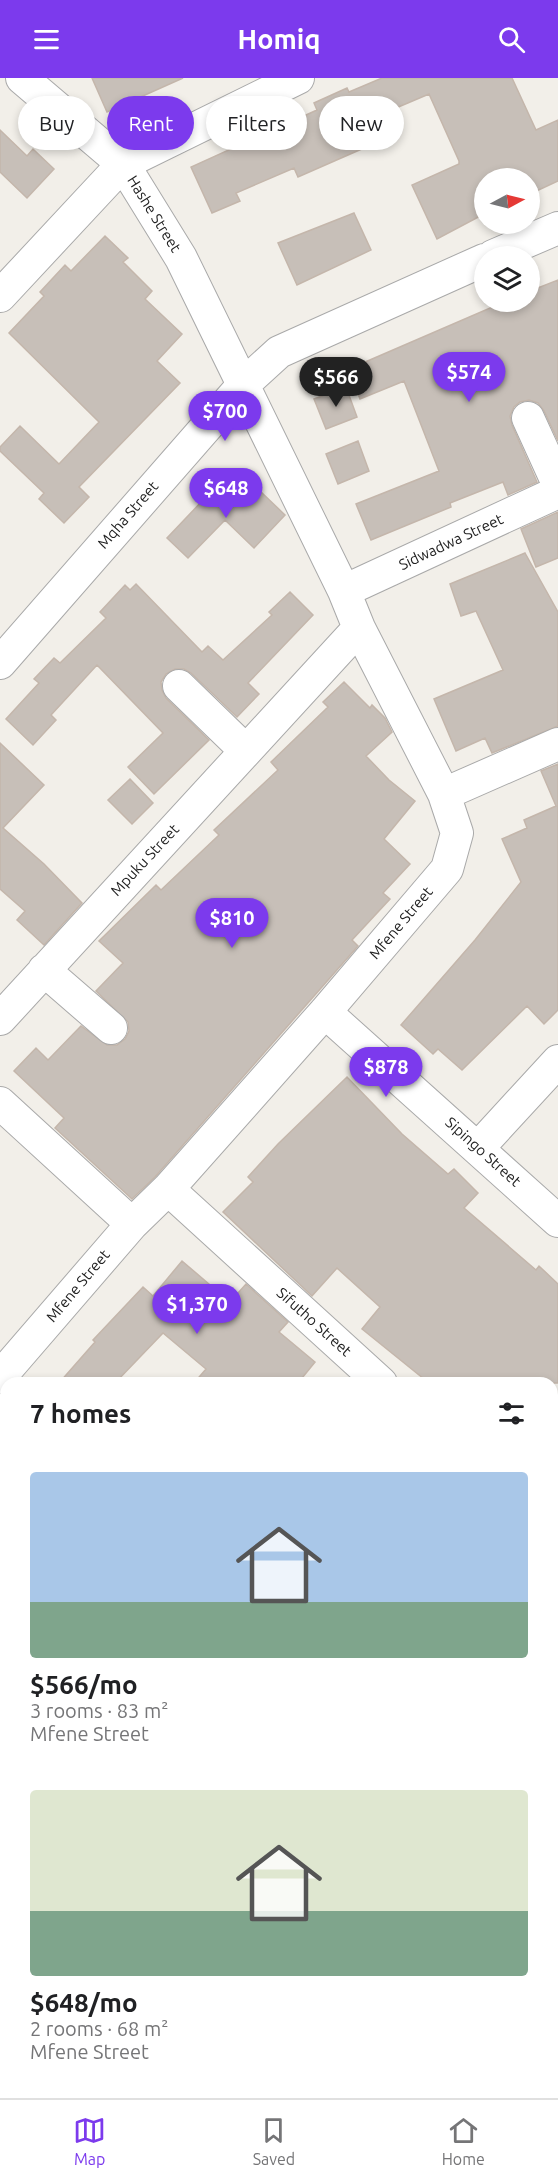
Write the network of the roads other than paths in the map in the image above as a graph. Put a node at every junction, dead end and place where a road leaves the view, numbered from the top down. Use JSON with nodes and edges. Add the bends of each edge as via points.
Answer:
{"nodes":[{"id":1,"x":22,"y":78,"type":"edge"},
{"id":2,"x":298,"y":78,"type":"edge"},
{"id":3,"x":123,"y":164,"type":"junction"},
{"id":4,"x":558,"y":228,"type":"edge"},
{"id":5,"x":516,"y":246,"type":"edge"},
{"id":6,"x":474,"y":264,"type":"edge"},
{"id":7,"x":0,"y":296,"type":"edge"},
{"id":8,"x":244,"y":384,"type":"junction"},
{"id":9,"x":528,"y":418,"type":"dead end"},
{"id":10,"x":558,"y":484,"type":"edge"},
{"id":11,"x":558,"y":492,"type":"edge"},
{"id":12,"x":344,"y":591,"type":"junction"},
{"id":13,"x":359,"y":628,"type":"junction"},
{"id":14,"x":0,"y":663,"type":"edge"},
{"id":15,"x":179,"y":686,"type":"dead end"},
{"id":16,"x":558,"y":744,"type":"edge"},
{"id":17,"x":246,"y":751,"type":"junction"},
{"id":18,"x":444,"y":794,"type":"junction"},
{"id":19,"x":44,"y":970,"type":"junction"},
{"id":20,"x":325,"y":1012,"type":"junction"},
{"id":21,"x":0,"y":1019,"type":"edge"},
{"id":22,"x":111,"y":1028,"type":"dead end"},
{"id":23,"x":558,"y":1061,"type":"edge"},
{"id":24,"x":0,"y":1103,"type":"edge"},
{"id":25,"x":478,"y":1147,"type":"junction"},
{"id":26,"x":168,"y":1189,"type":"junction"},
{"id":27,"x":558,"y":1221,"type":"edge"},
{"id":28,"x":132,"y":1224,"type":"junction"},
{"id":29,"x":9,"y":1377,"type":"edge"},
{"id":30,"x":374,"y":1377,"type":"edge"}],
"edges":[{"from":1,"to":3,"type":"street","name":"Hashe Street"},
{"from":2,"to":3,"type":"street"},
{"from":3,"to":7,"type":"street"},
{"from":3,"to":8,"type":"street","name":"Hashe Street","via":[[181,258]]},
{"from":4,"to":5,"type":"street"},
{"from":6,"to":8,"type":"street","name":"Mqha Street","via":[[279,352]]},
{"from":8,"to":12,"type":"street","name":"Mfene Street"},
{"from":8,"to":14,"type":"street","name":"Mqha Street"},
{"from":9,"to":10,"type":"street"},
{"from":11,"to":12,"type":"street","name":"Sidwadwa Street"},
{"from":12,"to":13,"type":"street","name":"Mfene Street"},
{"from":13,"to":17,"type":"street","name":"Mpuku Street"},
{"from":13,"to":18,"type":"street","name":"Mfene Street"},
{"from":15,"to":17,"type":"street"},
{"from":16,"to":18,"type":"street"},
{"from":17,"to":19,"type":"street","name":"Mpuku Street"},
{"from":18,"to":20,"type":"street","name":"Mfene Street","via":[[457,834],[447,869]]},
{"from":19,"to":21,"type":"street","name":"Mpuku Street"},
{"from":19,"to":22,"type":"street"},
{"from":20,"to":25,"type":"street","name":"Sipingo Street"},
{"from":20,"to":26,"type":"street","name":"Mfene Street"},
{"from":23,"to":25,"type":"street"},
{"from":24,"to":28,"type":"street"},
{"from":25,"to":27,"type":"street","name":"Sipingo Street"},
{"from":26,"to":28,"type":"street","name":"Mfene Street"},
{"from":26,"to":30,"type":"street","name":"Sifutho Street"},
{"from":28,"to":29,"type":"street","name":"Mfene Street"}]}
